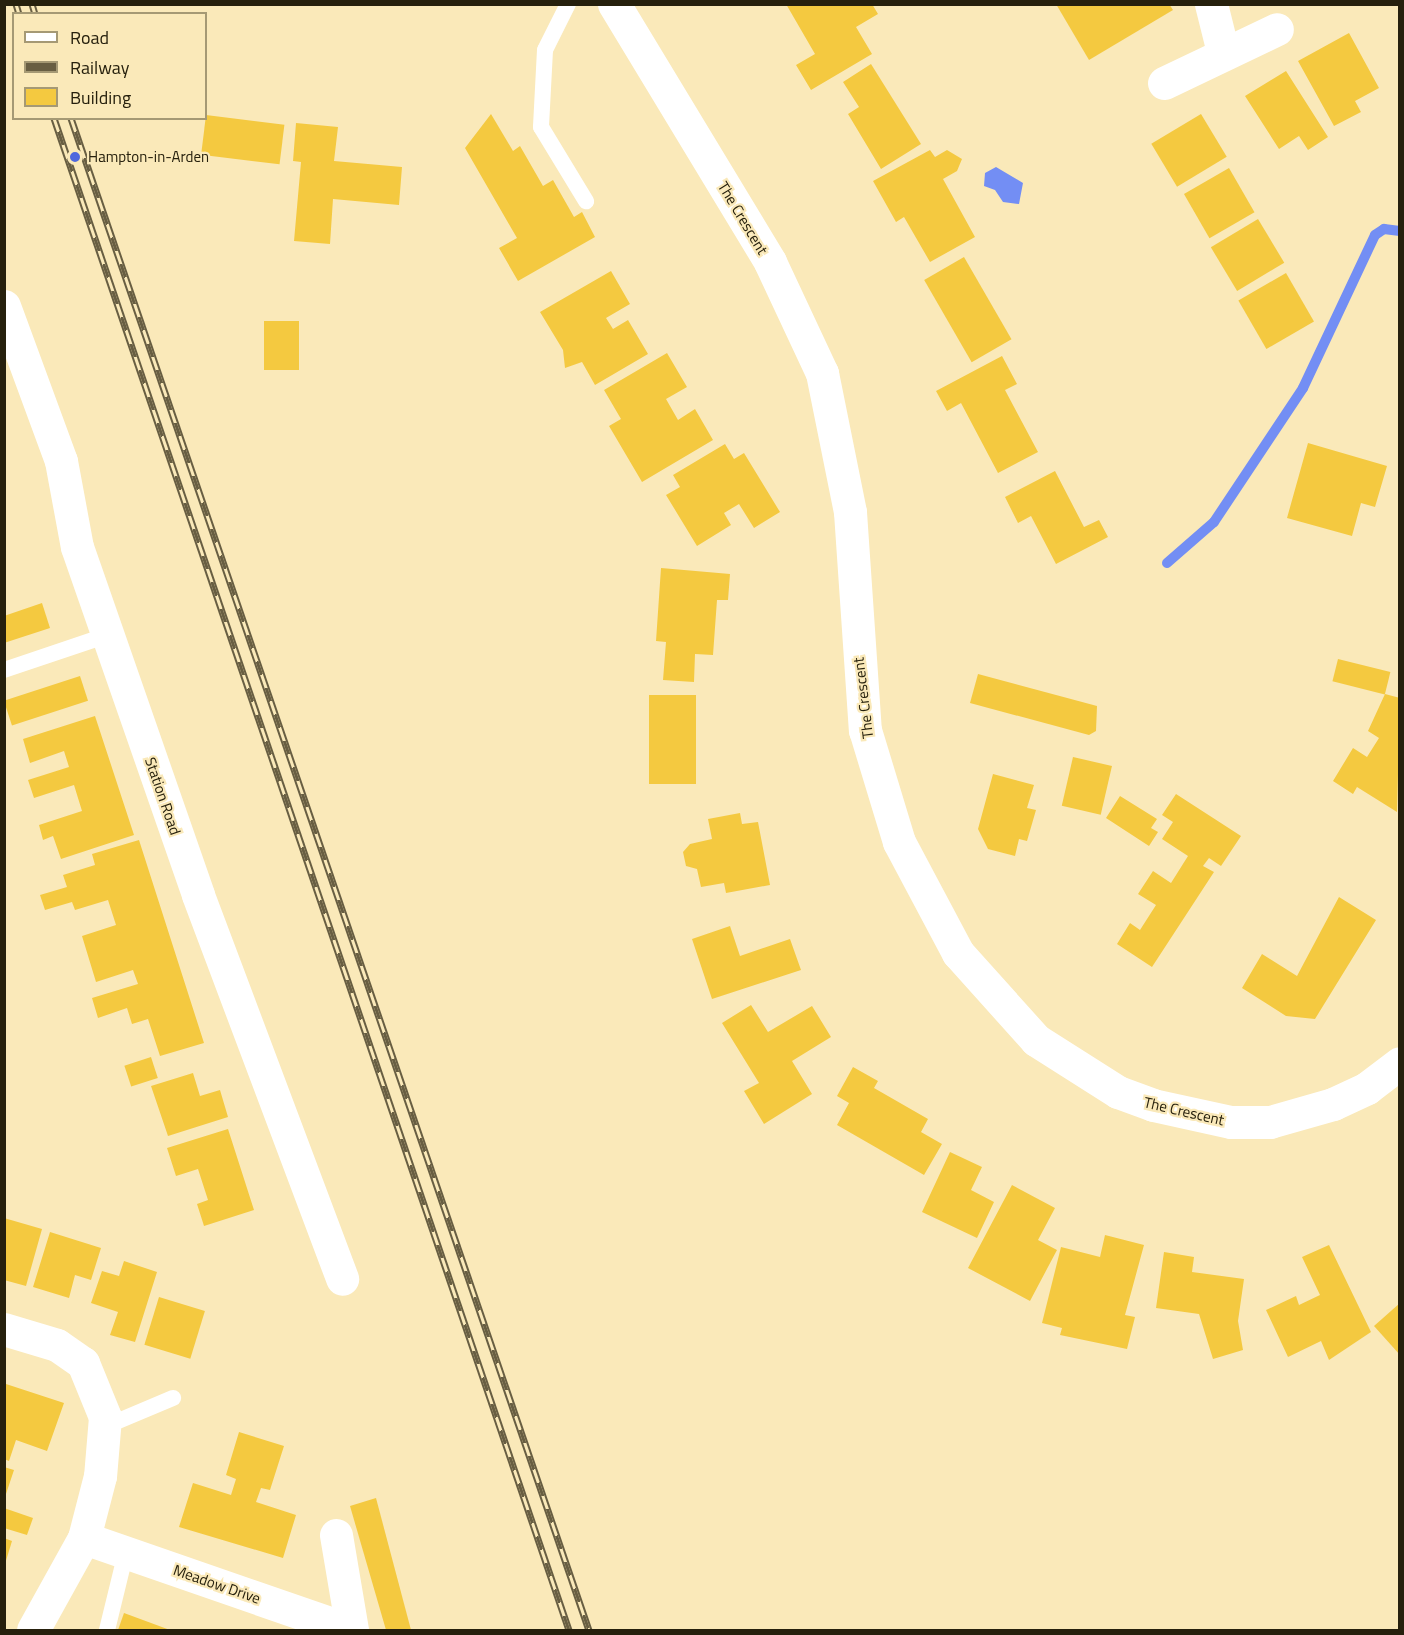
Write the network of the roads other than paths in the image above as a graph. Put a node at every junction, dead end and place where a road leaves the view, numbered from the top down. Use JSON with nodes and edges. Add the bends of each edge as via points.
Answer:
{"nodes":[{"id":1,"x":568,"y":4,"type":"edge"},
{"id":2,"x":614,"y":4,"type":"edge"},
{"id":3,"x":1211,"y":4,"type":"edge"},
{"id":4,"x":1277,"y":29,"type":"dead end"},
{"id":5,"x":1223,"y":52,"type":"junction"},
{"id":6,"x":1164,"y":83,"type":"dead end"},
{"id":7,"x":586,"y":201,"type":"dead end"},
{"id":8,"x":4,"y":306,"type":"edge"},
{"id":9,"x":108,"y":635,"type":"junction"},
{"id":10,"x":4,"y":670,"type":"edge"},
{"id":11,"x":1400,"y":1063,"type":"edge"},
{"id":12,"x":342,"y":1280,"type":"dead end"},
{"id":13,"x":4,"y":1329,"type":"edge"},
{"id":14,"x":173,"y":1398,"type":"dead end"},
{"id":15,"x":104,"y":1427,"type":"junction"},
{"id":16,"x":336,"y":1535,"type":"dead end"},
{"id":17,"x":84,"y":1538,"type":"junction"},
{"id":18,"x":126,"y":1552,"type":"junction"},
{"id":19,"x":33,"y":1630,"type":"edge"},
{"id":20,"x":107,"y":1630,"type":"edge"},
{"id":21,"x":351,"y":1630,"type":"edge"}],
"edges":[{"from":1,"to":7,"type":"lane","via":[[545,50],[541,128]]},
{"from":2,"to":11,"type":"street","name":"The Crescent","via":[[770,262],[822,373],[850,512],[865,730],[899,842],[958,952],[1036,1040],[1118,1092],[1153,1106],[1232,1122],[1270,1122],[1333,1104],[1367,1088]]},
{"from":3,"to":5,"type":"street"},
{"from":4,"to":5,"type":"street"},
{"from":5,"to":6,"type":"street"},
{"from":8,"to":9,"type":"street","name":"Station Road","via":[[61,461],[77,548]]},
{"from":9,"to":10,"type":"lane"},
{"from":9,"to":12,"type":"street","name":"Station Road","via":[[198,895]]},
{"from":13,"to":15,"type":"street","via":[[57,1345],[83,1363],[96,1385]]},
{"from":14,"to":15,"type":"lane"},
{"from":15,"to":17,"type":"street","via":[[100,1476]]},
{"from":16,"to":21,"type":"street","name":"Meadow Drive"},
{"from":17,"to":18,"type":"street","name":"Meadow Drive"},
{"from":17,"to":19,"type":"street"},
{"from":18,"to":20,"type":"lane"},
{"from":18,"to":21,"type":"street","name":"Meadow Drive"}]}
